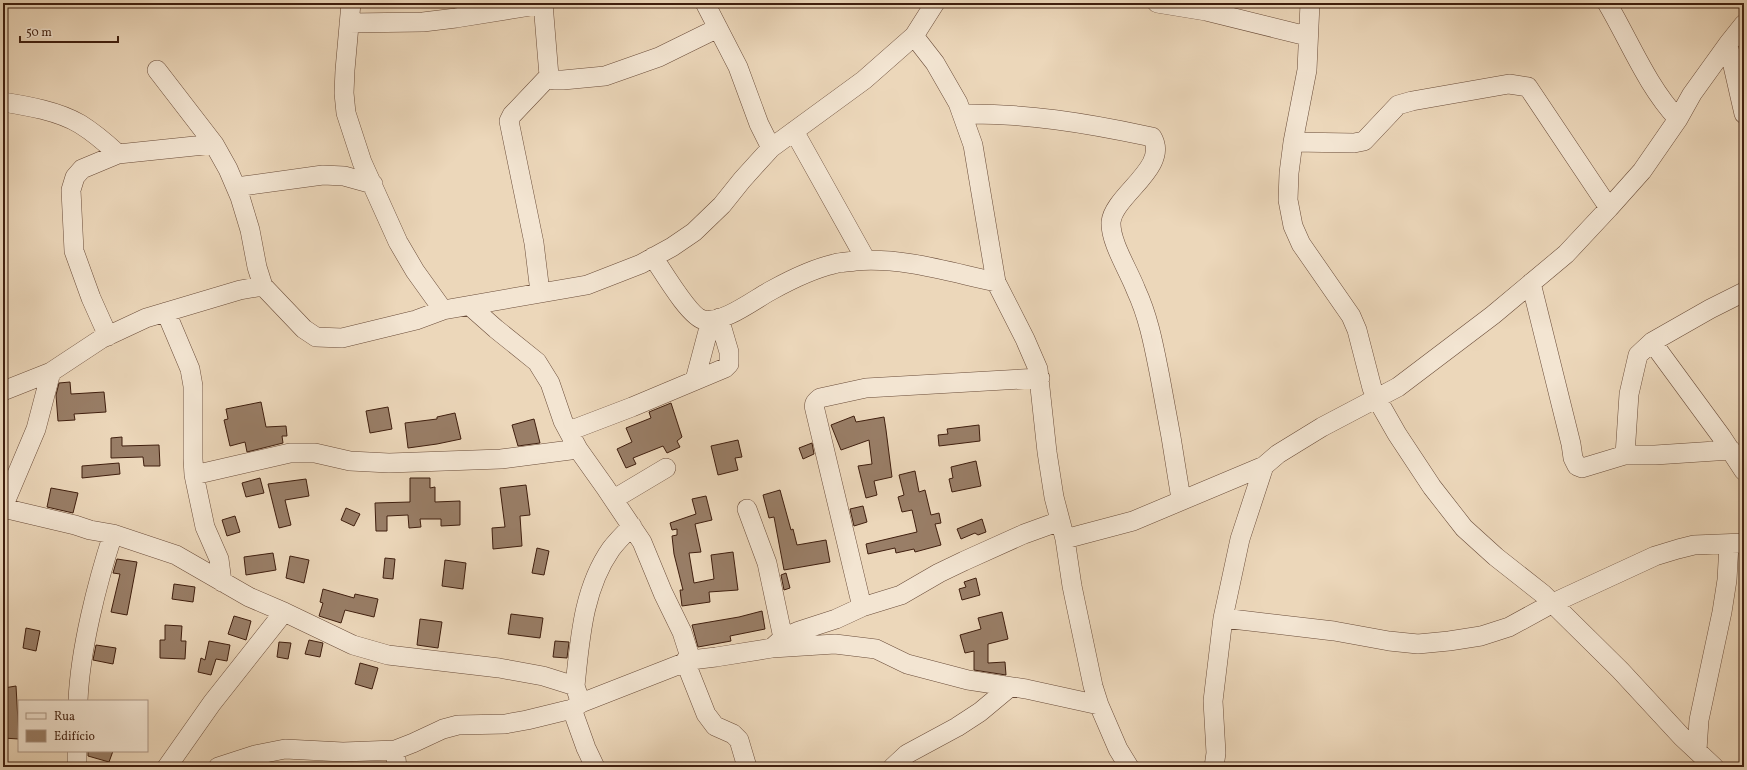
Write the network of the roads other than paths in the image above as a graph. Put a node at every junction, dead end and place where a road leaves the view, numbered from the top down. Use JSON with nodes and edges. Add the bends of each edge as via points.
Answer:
{"nodes":[{"id":1,"x":351,"y":3,"type":"edge"},
{"id":2,"x":543,"y":3,"type":"edge"},
{"id":3,"x":705,"y":3,"type":"edge"},
{"id":4,"x":935,"y":3,"type":"edge"},
{"id":5,"x":1157,"y":3,"type":"edge"},
{"id":6,"x":1310,"y":3,"type":"edge"},
{"id":7,"x":1608,"y":3,"type":"edge"},
{"id":8,"x":349,"y":23,"type":"junction"},
{"id":9,"x":1744,"y":24,"type":"edge"},
{"id":10,"x":718,"y":28,"type":"junction"},
{"id":11,"x":914,"y":36,"type":"junction"},
{"id":12,"x":1307,"y":36,"type":"junction"},
{"id":13,"x":1728,"y":44,"type":"junction"},
{"id":14,"x":157,"y":70,"type":"dead end"},
{"id":15,"x":549,"y":76,"type":"junction"},
{"id":16,"x":3,"y":102,"type":"edge"},
{"id":17,"x":963,"y":114,"type":"junction"},
{"id":18,"x":1744,"y":114,"type":"edge"},
{"id":19,"x":1678,"y":119,"type":"junction"},
{"id":20,"x":794,"y":132,"type":"junction"},
{"id":21,"x":1293,"y":142,"type":"junction"},
{"id":22,"x":214,"y":144,"type":"junction"},
{"id":23,"x":771,"y":148,"type":"junction"},
{"id":24,"x":118,"y":154,"type":"junction"},
{"id":25,"x":372,"y":184,"type":"junction"},
{"id":26,"x":236,"y":187,"type":"junction"},
{"id":27,"x":1609,"y":208,"type":"junction"},
{"id":28,"x":653,"y":257,"type":"junction"},
{"id":29,"x":866,"y":260,"type":"junction"},
{"id":30,"x":996,"y":282,"type":"junction"},
{"id":31,"x":1531,"y":283,"type":"junction"},
{"id":32,"x":264,"y":286,"type":"junction"},
{"id":33,"x":540,"y":292,"type":"junction"},
{"id":34,"x":1744,"y":292,"type":"edge"},
{"id":35,"x":470,"y":306,"type":"junction"},
{"id":36,"x":443,"y":310,"type":"junction"},
{"id":37,"x":166,"y":312,"type":"junction"},
{"id":38,"x":715,"y":319,"type":"junction"},
{"id":39,"x":108,"y":336,"type":"junction"},
{"id":40,"x":1652,"y":342,"type":"junction"},
{"id":41,"x":51,"y":372,"type":"junction"},
{"id":42,"x":1040,"y":378,"type":"junction"},
{"id":43,"x":695,"y":380,"type":"junction"},
{"id":44,"x":3,"y":391,"type":"edge"},
{"id":45,"x":1377,"y":399,"type":"junction"},
{"id":46,"x":569,"y":431,"type":"junction"},
{"id":47,"x":578,"y":449,"type":"junction"},
{"id":48,"x":1730,"y":450,"type":"junction"},
{"id":49,"x":1625,"y":455,"type":"junction"},
{"id":50,"x":1264,"y":466,"type":"junction"},
{"id":51,"x":666,"y":468,"type":"dead end"},
{"id":52,"x":1744,"y":471,"type":"edge"},
{"id":53,"x":194,"y":475,"type":"junction"},
{"id":54,"x":614,"y":499,"type":"junction"},
{"id":55,"x":1182,"y":499,"type":"junction"},
{"id":56,"x":3,"y":507,"type":"edge"},
{"id":57,"x":747,"y":509,"type":"dead end"},
{"id":58,"x":632,"y":526,"type":"junction"},
{"id":59,"x":1063,"y":530,"type":"junction"},
{"id":60,"x":113,"y":534,"type":"junction"},
{"id":61,"x":1736,"y":543,"type":"edge"},
{"id":62,"x":222,"y":582,"type":"junction"},
{"id":63,"x":1553,"y":603,"type":"junction"},
{"id":64,"x":862,"y":607,"type":"junction"},
{"id":65,"x":284,"y":612,"type":"junction"},
{"id":66,"x":1222,"y":618,"type":"junction"},
{"id":67,"x":789,"y":641,"type":"junction"},
{"id":68,"x":688,"y":660,"type":"junction"},
{"id":69,"x":1010,"y":687,"type":"junction"},
{"id":70,"x":576,"y":699,"type":"junction"},
{"id":71,"x":78,"y":700,"type":"edge"},
{"id":72,"x":1099,"y":705,"type":"junction"},
{"id":73,"x":1697,"y":750,"type":"junction"},
{"id":74,"x":77,"y":752,"type":"edge"},
{"id":75,"x":396,"y":758,"type":"edge"},
{"id":76,"x":1219,"y":762,"type":"edge"},
{"id":77,"x":77,"y":767,"type":"edge"},
{"id":78,"x":167,"y":767,"type":"edge"},
{"id":79,"x":218,"y":767,"type":"edge"},
{"id":80,"x":595,"y":767,"type":"edge"},
{"id":81,"x":747,"y":767,"type":"edge"},
{"id":82,"x":893,"y":767,"type":"edge"},
{"id":83,"x":1129,"y":767,"type":"edge"},
{"id":84,"x":1714,"y":767,"type":"edge"}],
"edges":[{"from":1,"to":8,"type":"street"},
{"from":2,"to":8,"type":"street","via":[[423,22]]},
{"from":2,"to":15,"type":"street"},
{"from":3,"to":10,"type":"street"},
{"from":4,"to":11,"type":"street"},
{"from":5,"to":12,"type":"street","via":[[1206,11]]},
{"from":6,"to":12,"type":"street"},
{"from":7,"to":19,"type":"street","via":[[1651,82],[1666,106]]},
{"from":8,"to":25,"type":"street","via":[[344,93],[346,113]]},
{"from":9,"to":13,"type":"street"},
{"from":10,"to":15,"type":"street","via":[[659,57],[605,76],[554,80]]},
{"from":10,"to":23,"type":"street","via":[[738,67]]},
{"from":11,"to":17,"type":"street","via":[[935,63]]},
{"from":11,"to":20,"type":"street","via":[[864,80]]},
{"from":12,"to":21,"type":"street","via":[[1307,70]]},
{"from":13,"to":18,"type":"street"},
{"from":13,"to":19,"type":"street","via":[[1692,94]]},
{"from":14,"to":22,"type":"street"},
{"from":15,"to":33,"type":"street","via":[[509,121],[530,222]]},
{"from":16,"to":24,"type":"street","via":[[55,114],[79,124]]},
{"from":17,"to":30,"type":"street","via":[[973,145]]},
{"from":17,"to":55,"type":"street","via":[[997,114],[1076,122],[1152,137],[1156,144],[1148,170],[1114,213],[1112,232],[1146,312],[1152,333]]},
{"from":19,"to":27,"type":"street","via":[[1642,171]]},
{"from":20,"to":23,"type":"street"},
{"from":20,"to":29,"type":"street"},
{"from":21,"to":27,"type":"street","via":[[1364,141],[1398,105],[1412,100],[1519,84],[1528,87]]},
{"from":21,"to":45,"type":"street","via":[[1288,200],[1293,226],[1301,244],[1351,316]]},
{"from":22,"to":24,"type":"street"},
{"from":22,"to":26,"type":"street"},
{"from":23,"to":28,"type":"street","via":[[722,205],[694,232]]},
{"from":24,"to":39,"type":"street","via":[[82,168],[75,177],[71,190],[74,251]]},
{"from":25,"to":26,"type":"street","via":[[344,176],[323,175]]},
{"from":25,"to":36,"type":"street","via":[[398,242],[414,270]]},
{"from":26,"to":32,"type":"street"},
{"from":27,"to":31,"type":"street","via":[[1566,254]]},
{"from":28,"to":33,"type":"street","via":[[587,285]]},
{"from":28,"to":38,"type":"street","via":[[696,317],[703,320]]},
{"from":29,"to":30,"type":"street","via":[[903,262]]},
{"from":29,"to":38,"type":"street","via":[[835,263],[805,274],[732,313]]},
{"from":30,"to":42,"type":"street","via":[[1025,339]]},
{"from":31,"to":45,"type":"street","via":[[1398,387]]},
{"from":31,"to":49,"type":"street","via":[[1577,466],[1582,468]]},
{"from":32,"to":36,"type":"street","via":[[304,329],[316,337],[342,338],[416,320]]},
{"from":32,"to":37,"type":"street","via":[[240,290]]},
{"from":33,"to":35,"type":"street"},
{"from":34,"to":40,"type":"street"},
{"from":35,"to":36,"type":"street"},
{"from":35,"to":46,"type":"street","via":[[537,362],[550,382]]},
{"from":37,"to":39,"type":"street","via":[[146,318]]},
{"from":37,"to":53,"type":"street","via":[[190,369],[193,386]]},
{"from":38,"to":43,"type":"street"},
{"from":38,"to":43,"type":"street","via":[[729,352],[729,364]]},
{"from":39,"to":41,"type":"street"},
{"from":40,"to":48,"type":"street"},
{"from":40,"to":49,"type":"street","via":[[1642,350],[1636,360],[1629,394]]},
{"from":41,"to":44,"type":"street"},
{"from":41,"to":56,"type":"street","via":[[36,429]]},
{"from":42,"to":59,"type":"street","via":[[1047,452]]},
{"from":42,"to":64,"type":"street","via":[[866,388],[820,398],[815,402]]},
{"from":43,"to":46,"type":"street"},
{"from":45,"to":50,"type":"street","via":[[1322,427],[1284,450]]},
{"from":45,"to":63,"type":"street","via":[[1432,487],[1464,528]]},
{"from":46,"to":47,"type":"street"},
{"from":47,"to":53,"type":"street","via":[[501,459],[390,463],[350,461],[315,453],[295,453]]},
{"from":47,"to":54,"type":"street"},
{"from":48,"to":49,"type":"street"},
{"from":48,"to":52,"type":"street"},
{"from":50,"to":55,"type":"street"},
{"from":50,"to":66,"type":"street","via":[[1240,540]]},
{"from":51,"to":54,"type":"street"},
{"from":53,"to":62,"type":"street","via":[[205,527],[219,559]]},
{"from":54,"to":58,"type":"street"},
{"from":55,"to":59,"type":"street","via":[[1133,520]]},
{"from":56,"to":60,"type":"street"},
{"from":57,"to":67,"type":"street","via":[[767,563]]},
{"from":58,"to":68,"type":"street","via":[[642,542],[682,632]]},
{"from":58,"to":70,"type":"street","via":[[605,558],[587,597]]},
{"from":59,"to":64,"type":"street","via":[[1024,534],[939,573],[901,595]]},
{"from":59,"to":72,"type":"street","via":[[1072,586]]},
{"from":60,"to":62,"type":"street","via":[[176,555]]},
{"from":60,"to":71,"type":"street","via":[[87,635]]},
{"from":61,"to":63,"type":"street","via":[[1694,545],[1655,556]]},
{"from":61,"to":73,"type":"street","via":[[1700,713]]},
{"from":62,"to":65,"type":"street"},
{"from":63,"to":66,"type":"street","via":[[1509,627],[1481,636],[1418,644]]},
{"from":63,"to":73,"type":"street"},
{"from":64,"to":67,"type":"street"},
{"from":65,"to":70,"type":"street","via":[[353,645],[388,655],[499,668],[542,676]]},
{"from":65,"to":78,"type":"street","via":[[212,703]]},
{"from":66,"to":76,"type":"street","via":[[1213,701]]},
{"from":67,"to":68,"type":"street","via":[[716,657]]},
{"from":67,"to":69,"type":"street","via":[[876,649],[907,664],[985,684]]},
{"from":68,"to":70,"type":"street"},
{"from":68,"to":81,"type":"street","via":[[706,714],[715,726],[733,734],[739,740]]},
{"from":69,"to":72,"type":"street"},
{"from":69,"to":82,"type":"street","via":[[980,712],[907,754]]},
{"from":70,"to":75,"type":"street","via":[[527,720],[442,729],[413,744]]},
{"from":70,"to":80,"type":"street","via":[[586,748]]},
{"from":72,"to":83,"type":"street","via":[[1118,749]]},
{"from":73,"to":84,"type":"street"},
{"from":74,"to":77,"type":"street"},
{"from":75,"to":79,"type":"street","via":[[285,749]]}]}
